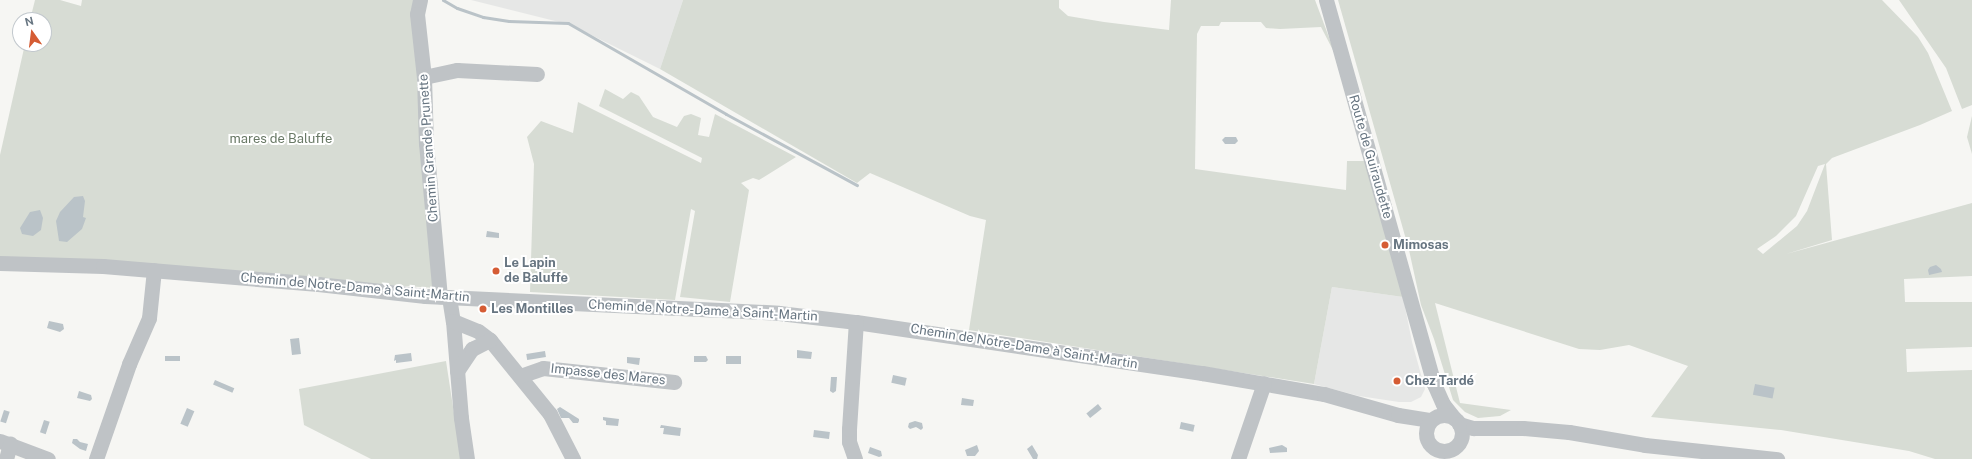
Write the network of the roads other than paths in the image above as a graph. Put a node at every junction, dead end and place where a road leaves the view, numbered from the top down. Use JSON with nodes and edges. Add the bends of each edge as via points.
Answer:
{"nodes":[{"id":1,"x":420,"y":0,"type":"edge"},
{"id":2,"x":1326,"y":0,"type":"edge"},
{"id":3,"x":537,"y":74,"type":"dead end"},
{"id":4,"x":424,"y":77,"type":"junction"},
{"id":5,"x":0,"y":264,"type":"edge"},
{"id":6,"x":154,"y":270,"type":"junction"},
{"id":7,"x":444,"y":297,"type":"junction"},
{"id":8,"x":453,"y":321,"type":"junction"},
{"id":9,"x":856,"y":322,"type":"junction"},
{"id":10,"x":490,"y":340,"type":"junction"},
{"id":11,"x":457,"y":371,"type":"junction"},
{"id":12,"x":520,"y":376,"type":"junction"},
{"id":13,"x":674,"y":382,"type":"dead end"},
{"id":14,"x":1264,"y":383,"type":"junction"},
{"id":15,"x":1434,"y":384,"type":"junction"},
{"id":16,"x":1457,"y":421,"type":"junction"},
{"id":17,"x":1430,"y":423,"type":"junction"},
{"id":18,"x":1492,"y":428,"type":"junction"},
{"id":19,"x":1460,"y":442,"type":"junction"},
{"id":20,"x":5,"y":443,"type":"edge"},
{"id":21,"x":1448,"y":455,"type":"edge"},
{"id":22,"x":6,"y":459,"type":"edge"},
{"id":23,"x":48,"y":459,"type":"edge"},
{"id":24,"x":96,"y":459,"type":"edge"},
{"id":25,"x":467,"y":459,"type":"edge"},
{"id":26,"x":573,"y":459,"type":"edge"},
{"id":27,"x":855,"y":459,"type":"edge"},
{"id":28,"x":1238,"y":459,"type":"edge"},
{"id":29,"x":1461,"y":459,"type":"edge"},
{"id":30,"x":1777,"y":459,"type":"edge"}],
"edges":[{"from":1,"to":4,"type":"street","name":"Chemin Grande Prunette","via":[[417,14]]},
{"from":2,"to":15,"type":"street","name":"Route de Guiraudette"},
{"from":3,"to":4,"type":"street","via":[[457,70]]},
{"from":4,"to":7,"type":"street","name":"Chemin Grande Prunette","via":[[426,144]]},
{"from":5,"to":6,"type":"street","name":"Chemin de Notre-Dame à Saint-Martin"},
{"from":6,"to":7,"type":"street","name":"Chemin de Notre-Dame à Saint-Martin"},
{"from":6,"to":24,"type":"street","via":[[149,318],[129,364]]},
{"from":7,"to":8,"type":"street","name":"Chemin Grande Prunette"},
{"from":7,"to":9,"type":"street","name":"Chemin de Notre-Dame à Saint-Martin","via":[[779,313]]},
{"from":8,"to":10,"type":"street","via":[[478,331]]},
{"from":8,"to":11,"type":"street","name":"Chemin Grande Prunette"},
{"from":9,"to":14,"type":"street","name":"Chemin de Notre-Dame à Saint-Martin"},
{"from":9,"to":27,"type":"street","via":[[849,429],[849,442]]},
{"from":10,"to":11,"type":"street","via":[[472,349]]},
{"from":10,"to":12,"type":"street"},
{"from":11,"to":25,"type":"street","name":"Chemin Grande Prunette"},
{"from":12,"to":13,"type":"street","name":"Impasse des Mares","via":[[543,368]]},
{"from":12,"to":26,"type":"street","via":[[550,414]]},
{"from":14,"to":17,"type":"street","name":"Chemin de Notre-Dame à Saint-Martin","via":[[1324,394]]},
{"from":14,"to":28,"type":"street"},
{"from":15,"to":16,"type":"street","name":"Route de Guiraudette","via":[[1443,404]]},
{"from":15,"to":17,"type":"street","name":"Route de Guiraudette"},
{"from":16,"to":17,"type":"street","via":[[1442,415]]},
{"from":16,"to":18,"type":"street","via":[[1473,428]]},
{"from":16,"to":19,"type":"street","via":[[1462,432]]},
{"from":17,"to":21,"type":"street","via":[[1427,440],[1432,447]]},
{"from":18,"to":19,"type":"street"},
{"from":18,"to":30,"type":"street","via":[[1569,432],[1645,445]]},
{"from":19,"to":21,"type":"street"},
{"from":19,"to":29,"type":"street"},
{"from":20,"to":22,"type":"street"},
{"from":20,"to":23,"type":"street"}]}
